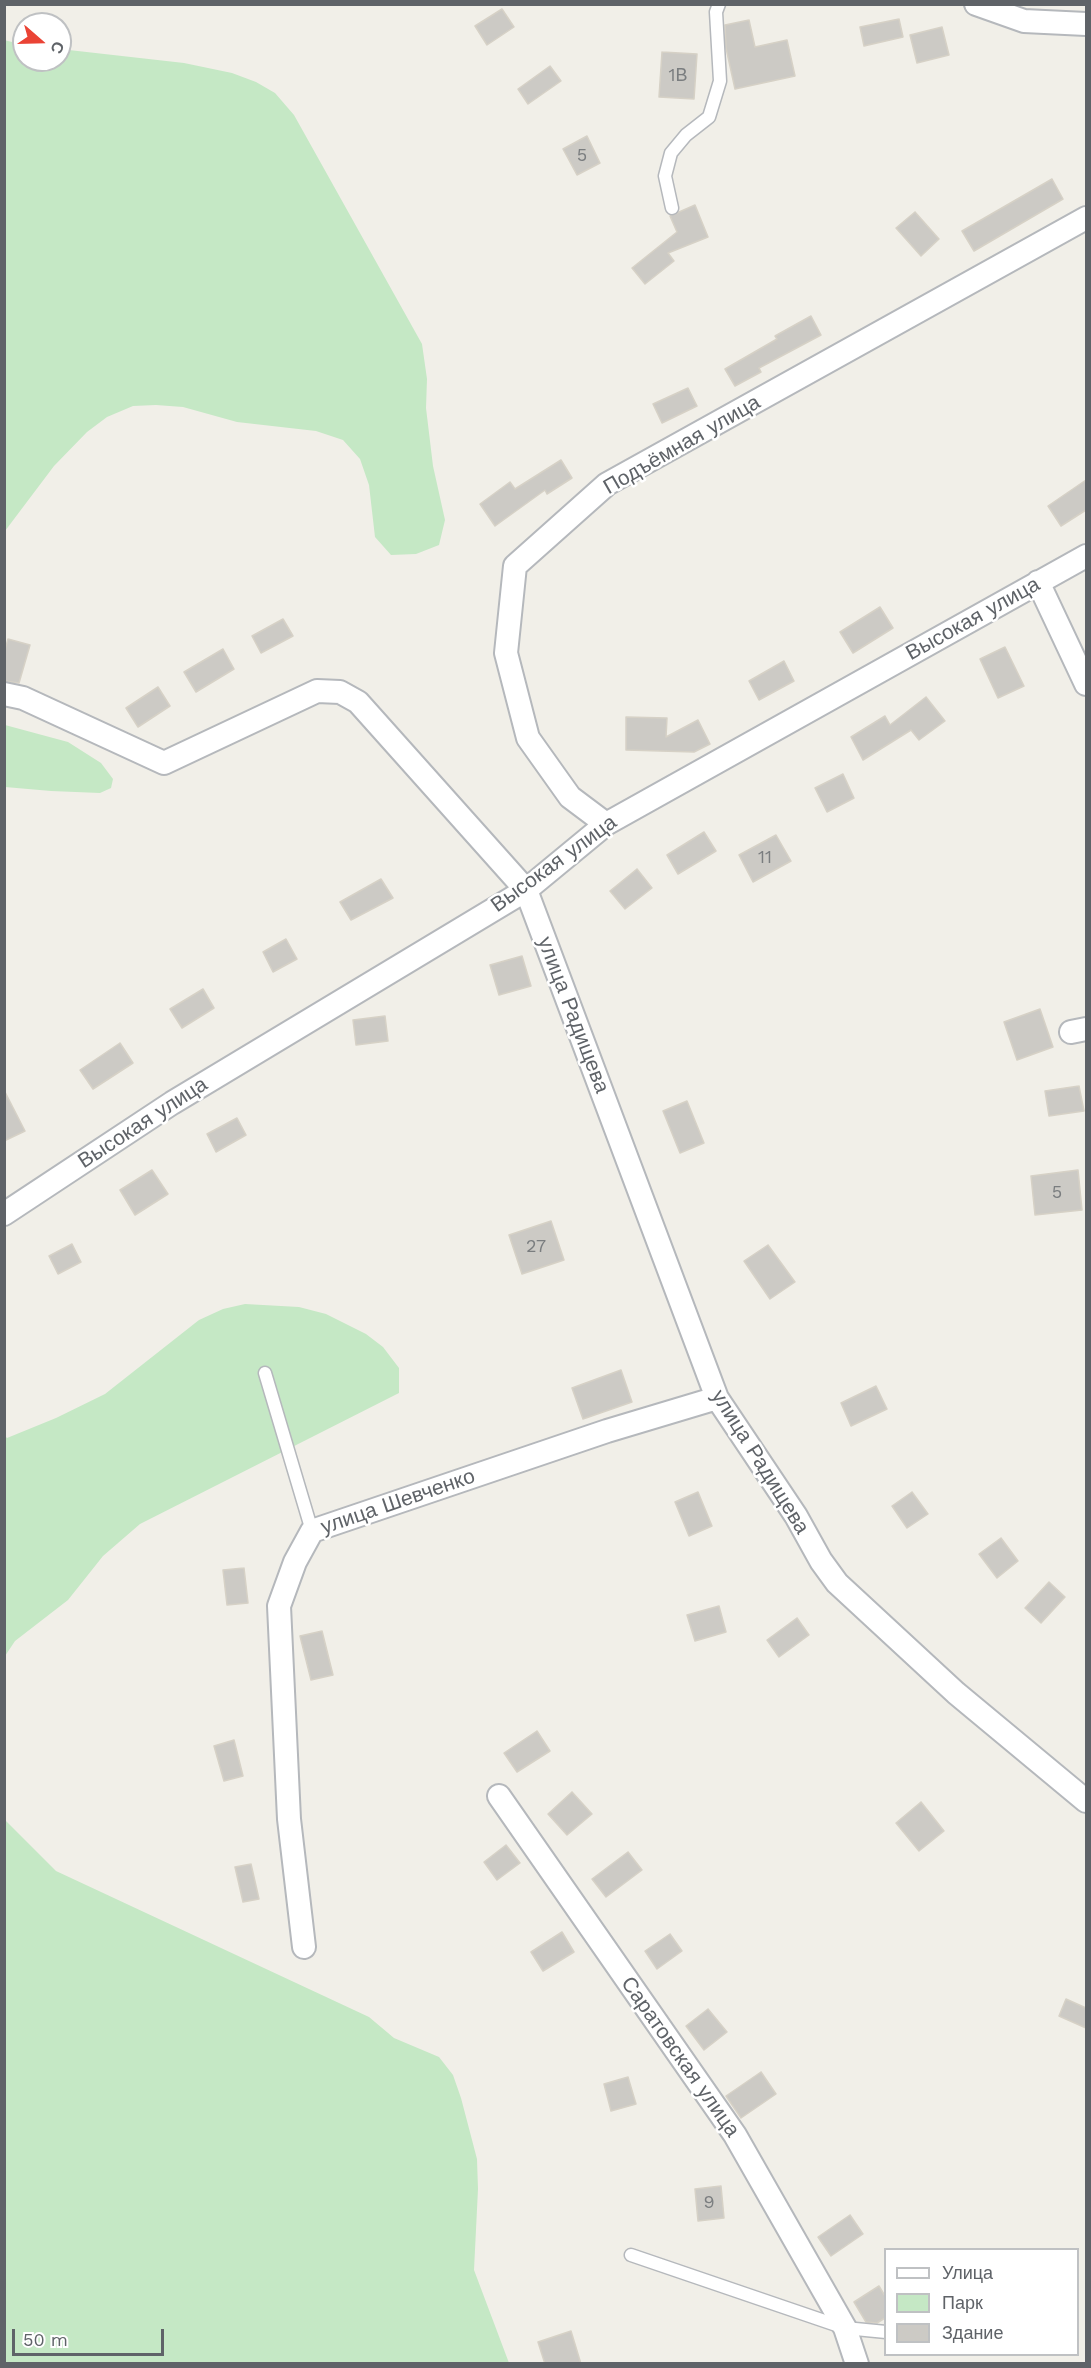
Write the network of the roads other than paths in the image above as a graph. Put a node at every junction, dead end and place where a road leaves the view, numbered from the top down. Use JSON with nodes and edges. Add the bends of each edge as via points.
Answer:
{"nodes":[{"id":1,"x":718,"y":4,"type":"edge"},
{"id":2,"x":976,"y":4,"type":"edge"},
{"id":3,"x":1086,"y":24,"type":"edge"},
{"id":4,"x":672,"y":208,"type":"dead end"},
{"id":5,"x":1086,"y":218,"type":"edge"},
{"id":6,"x":1086,"y":556,"type":"edge"},
{"id":7,"x":1038,"y":582,"type":"junction"},
{"id":8,"x":1086,"y":684,"type":"edge"},
{"id":9,"x":4,"y":694,"type":"edge"},
{"id":10,"x":606,"y":824,"type":"junction"},
{"id":11,"x":526,"y":890,"type":"junction"},
{"id":12,"x":4,"y":1214,"type":"edge"},
{"id":13,"x":265,"y":1373,"type":"dead end"},
{"id":14,"x":717,"y":1398,"type":"junction"},
{"id":15,"x":312,"y":1531,"type":"junction"},
{"id":16,"x":499,"y":1796,"type":"dead end"},
{"id":17,"x":1086,"y":1801,"type":"edge"},
{"id":18,"x":304,"y":1947,"type":"dead end"},
{"id":19,"x":631,"y":2256,"type":"dead end"},
{"id":20,"x":844,"y":2328,"type":"junction"},
{"id":21,"x":884,"y":2332,"type":"edge"},
{"id":22,"x":857,"y":2364,"type":"edge"}],
"edges":[{"from":1,"to":4,"type":"lane","via":[[720,81],[709,117],[671,153],[665,176]]},
{"from":2,"to":3,"type":"street","via":[[1024,21]]},
{"from":5,"to":10,"type":"street","name":"Подъёмная улица","via":[[607,484],[514,566],[506,653],[528,738],[570,797]]},
{"from":6,"to":7,"type":"street","name":"Высокая улица"},
{"from":7,"to":8,"type":"street"},
{"from":7,"to":10,"type":"street","name":"Высокая улица"},
{"from":9,"to":11,"type":"street","via":[[23,698],[164,763],[317,691],[339,692],[358,702]]},
{"from":10,"to":11,"type":"street","name":"Высокая улица"},
{"from":11,"to":12,"type":"street","name":"Высокая улица","via":[[172,1103]]},
{"from":11,"to":14,"type":"street","name":"улица Радищева"},
{"from":13,"to":15,"type":"lane"},
{"from":14,"to":15,"type":"street","name":"улица Шевченко"},
{"from":14,"to":17,"type":"street","name":"улица Радищева","via":[[837,1583],[956,1694]]},
{"from":15,"to":18,"type":"street","name":"улица Шевченко","via":[[295,1562],[279,1606],[289,1819]]},
{"from":16,"to":20,"type":"street","name":"Саратовская улица","via":[[735,2135]]},
{"from":19,"to":20,"type":"lane"},
{"from":20,"to":21,"type":"lane"},
{"from":20,"to":22,"type":"street","name":"Саратовская улица"}]}
